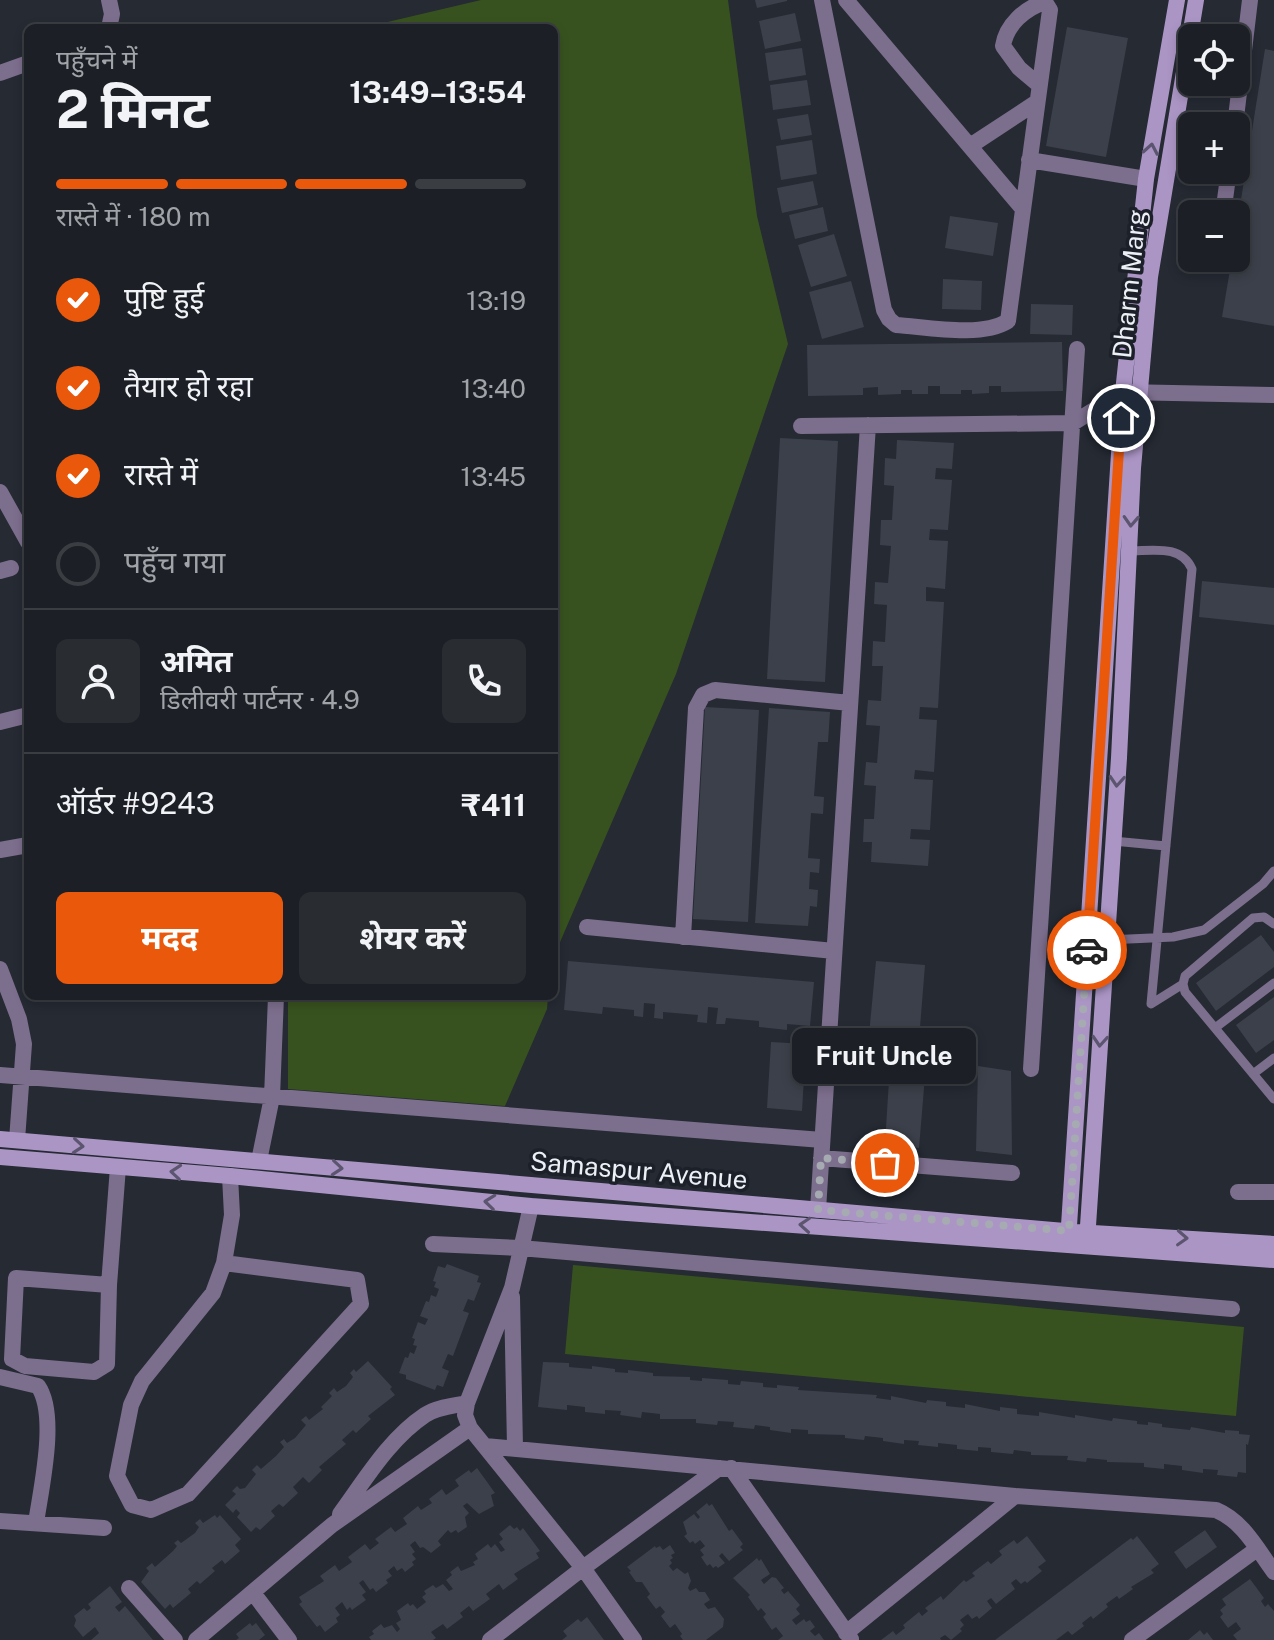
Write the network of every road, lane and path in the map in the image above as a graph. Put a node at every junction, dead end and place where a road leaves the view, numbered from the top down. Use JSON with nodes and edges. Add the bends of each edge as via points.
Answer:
{"nodes":[{"id":1,"x":109,"y":0,"type":"edge"},
{"id":2,"x":822,"y":0,"type":"edge"},
{"id":3,"x":846,"y":0,"type":"edge"},
{"id":4,"x":1177,"y":0,"type":"edge"},
{"id":5,"x":1196,"y":0,"type":"edge"},
{"id":6,"x":1250,"y":0,"type":"edge"},
{"id":7,"x":110,"y":24,"type":"edge"},
{"id":8,"x":24,"y":64,"type":"edge"},
{"id":9,"x":0,"y":73,"type":"edge"},
{"id":10,"x":1038,"y":94,"type":"junction"},
{"id":11,"x":1237,"y":112,"type":"edge"},
{"id":12,"x":970,"y":146,"type":"junction"},
{"id":13,"x":1029,"y":160,"type":"junction"},
{"id":14,"x":1146,"y":179,"type":"junction"},
{"id":15,"x":1023,"y":209,"type":"junction"},
{"id":16,"x":1077,"y":349,"type":"dead end"},
{"id":17,"x":1123,"y":392,"type":"junction"},
{"id":18,"x":1142,"y":392,"type":"junction"},
{"id":19,"x":1274,"y":395,"type":"edge"},
{"id":20,"x":1073,"y":423,"type":"junction"},
{"id":21,"x":868,"y":425,"type":"junction"},
{"id":22,"x":801,"y":426,"type":"dead end"},
{"id":23,"x":0,"y":492,"type":"edge"},
{"id":24,"x":24,"y":535,"type":"edge"},
{"id":25,"x":1129,"y":551,"type":"junction"},
{"id":26,"x":850,"y":703,"type":"junction"},
{"id":27,"x":24,"y":716,"type":"edge"},
{"id":28,"x":0,"y":722,"type":"edge"},
{"id":29,"x":1113,"y":841,"type":"junction"},
{"id":30,"x":24,"y":846,"type":"edge"},
{"id":31,"x":1166,"y":846,"type":"junction"},
{"id":32,"x":0,"y":850,"type":"edge"},
{"id":33,"x":1274,"y":871,"type":"edge"},
{"id":34,"x":1274,"y":924,"type":"edge"},
{"id":35,"x":587,"y":927,"type":"dead end"},
{"id":36,"x":683,"y":937,"type":"junction"},
{"id":37,"x":1157,"y":937,"type":"junction"},
{"id":38,"x":1107,"y":940,"type":"junction"},
{"id":39,"x":834,"y":951,"type":"junction"},
{"id":40,"x":0,"y":969,"type":"edge"},
{"id":41,"x":1274,"y":983,"type":"edge"},
{"id":42,"x":1183,"y":984,"type":"junction"},
{"id":43,"x":276,"y":1000,"type":"edge"},
{"id":44,"x":1215,"y":1028,"type":"junction"},
{"id":45,"x":1274,"y":1058,"type":"edge"},
{"id":46,"x":1031,"y":1069,"type":"dead end"},
{"id":47,"x":1253,"y":1074,"type":"junction"},
{"id":48,"x":0,"y":1075,"type":"edge"},
{"id":49,"x":23,"y":1076,"type":"junction"},
{"id":50,"x":272,"y":1097,"type":"junction"},
{"id":51,"x":1274,"y":1099,"type":"edge"},
{"id":52,"x":9,"y":1140,"type":"edge"},
{"id":53,"x":822,"y":1140,"type":"junction"},
{"id":54,"x":0,"y":1157,"type":"edge"},
{"id":55,"x":821,"y":1158,"type":"junction"},
{"id":56,"x":259,"y":1161,"type":"junction"},
{"id":57,"x":118,"y":1167,"type":"junction"},
{"id":58,"x":1012,"y":1173,"type":"dead end"},
{"id":59,"x":230,"y":1176,"type":"junction"},
{"id":60,"x":1238,"y":1192,"type":"dead end"},
{"id":61,"x":1274,"y":1192,"type":"edge"},
{"id":62,"x":531,"y":1206,"type":"junction"},
{"id":63,"x":818,"y":1210,"type":"junction"},
{"id":64,"x":1068,"y":1238,"type":"junction"},
{"id":65,"x":1088,"y":1239,"type":"junction"},
{"id":66,"x":433,"y":1244,"type":"dead end"},
{"id":67,"x":1274,"y":1244,"type":"edge"},
{"id":68,"x":520,"y":1248,"type":"junction"},
{"id":69,"x":1274,"y":1260,"type":"edge"},
{"id":70,"x":224,"y":1263,"type":"junction"},
{"id":71,"x":109,"y":1285,"type":"junction"},
{"id":72,"x":512,"y":1288,"type":"junction"},
{"id":73,"x":1232,"y":1309,"type":"dead end"},
{"id":74,"x":0,"y":1377,"type":"edge"},
{"id":75,"x":467,"y":1403,"type":"junction"},
{"id":76,"x":470,"y":1428,"type":"junction"},
{"id":77,"x":485,"y":1446,"type":"junction"},
{"id":78,"x":515,"y":1447,"type":"junction"},
{"id":79,"x":725,"y":1468,"type":"junction"},
{"id":80,"x":1015,"y":1496,"type":"junction"},
{"id":81,"x":0,"y":1521,"type":"edge"},
{"id":82,"x":36,"y":1523,"type":"junction"},
{"id":83,"x":332,"y":1525,"type":"junction"},
{"id":84,"x":104,"y":1528,"type":"dead end"},
{"id":85,"x":1257,"y":1549,"type":"junction"},
{"id":86,"x":583,"y":1568,"type":"junction"},
{"id":87,"x":1274,"y":1572,"type":"edge"},
{"id":88,"x":129,"y":1588,"type":"dead end"},
{"id":89,"x":254,"y":1594,"type":"junction"},
{"id":90,"x":849,"y":1636,"type":"edge"},
{"id":91,"x":175,"y":1640,"type":"edge"},
{"id":92,"x":196,"y":1640,"type":"edge"},
{"id":93,"x":289,"y":1640,"type":"edge"},
{"id":94,"x":490,"y":1640,"type":"edge"},
{"id":95,"x":634,"y":1640,"type":"edge"},
{"id":96,"x":1132,"y":1640,"type":"edge"}],
"edges":[{"from":1,"to":7,"type":"street"},
{"from":2,"to":15,"type":"street","via":[[889,319],[896,325],[982,330],[1008,321]]},
{"from":3,"to":12,"type":"street"},
{"from":14,"to":4,"type":"main road","name":"Dharm Marg","one_way":true},
{"from":5,"to":18,"type":"main road","name":"Dharm Marg","via":[[1150,277]]},
{"from":6,"to":11,"type":"street"},
{"from":8,"to":9,"type":"street"},
{"from":10,"to":10,"type":"street","via":[[1003,46],[1009,27],[1045,2],[1050,10]]},
{"from":10,"to":12,"type":"street"},
{"from":10,"to":13,"type":"street"},
{"from":12,"to":15,"type":"street"},
{"from":13,"to":14,"type":"street"},
{"from":13,"to":15,"type":"street"},
{"from":14,"to":17,"type":"main road","name":"Dharm Marg"},
{"from":16,"to":20,"type":"street"},
{"from":17,"to":18,"type":"street"},
{"from":17,"to":20,"type":"street"},
{"from":17,"to":64,"type":"main road","name":"Dharm Marg"},
{"from":18,"to":19,"type":"street"},
{"from":18,"to":25,"type":"main road","name":"Dharm Marg","one_way":true},
{"from":20,"to":21,"type":"street"},
{"from":20,"to":46,"type":"street"},
{"from":21,"to":22,"type":"street"},
{"from":21,"to":26,"type":"street"},
{"from":23,"to":24,"type":"street"},
{"from":25,"to":29,"type":"main road","name":"Dharm Marg","one_way":true},
{"from":25,"to":31,"type":"lane","via":[[1172,550],[1192,569]]},
{"from":26,"to":36,"type":"street","via":[[715,690],[703,695],[696,708]]},
{"from":26,"to":39,"type":"street"},
{"from":27,"to":28,"type":"street"},
{"from":29,"to":31,"type":"lane"},
{"from":29,"to":38,"type":"main road","name":"Dharm Marg"},
{"from":30,"to":32,"type":"street"},
{"from":31,"to":37,"type":"lane"},
{"from":33,"to":37,"type":"lane","via":[[1204,930]]},
{"from":34,"to":42,"type":"lane","via":[[1253,918],[1185,976]]},
{"from":35,"to":36,"type":"street"},
{"from":36,"to":39,"type":"street"},
{"from":37,"to":38,"type":"lane"},
{"from":37,"to":42,"type":"lane","via":[[1151,1004]]},
{"from":38,"to":65,"type":"main road","name":"Dharm Marg","one_way":true},
{"from":39,"to":53,"type":"street"},
{"from":40,"to":49,"type":"street","via":[[19,1019]]},
{"from":41,"to":44,"type":"lane"},
{"from":42,"to":44,"type":"lane"},
{"from":43,"to":50,"type":"street"},
{"from":44,"to":47,"type":"lane"},
{"from":45,"to":47,"type":"lane"},
{"from":47,"to":51,"type":"lane"},
{"from":48,"to":49,"type":"street"},
{"from":49,"to":50,"type":"street"},
{"from":49,"to":52,"type":"street"},
{"from":50,"to":53,"type":"street"},
{"from":50,"to":56,"type":"street"},
{"from":52,"to":56,"type":"main road","name":"Samaspur Avenue","one_way":true},
{"from":53,"to":55,"type":"street"},
{"from":54,"to":57,"type":"main road","name":"Samaspur Avenue"},
{"from":55,"to":58,"type":"street"},
{"from":55,"to":63,"type":"street"},
{"from":56,"to":63,"type":"main road","name":"Samaspur Avenue","one_way":true},
{"from":59,"to":57,"type":"main road","name":"Samaspur Avenue","one_way":true},
{"from":57,"to":71,"type":"street"},
{"from":62,"to":59,"type":"main road","name":"Samaspur Avenue","one_way":true},
{"from":59,"to":70,"type":"street","via":[[232,1215]]},
{"from":60,"to":61,"type":"street"},
{"from":64,"to":62,"type":"main road","name":"Samaspur Avenue","one_way":true},
{"from":62,"to":68,"type":"street"},
{"from":63,"to":64,"type":"main road","name":"Samaspur Avenue"},
{"from":64,"to":65,"type":"main road","name":"Samaspur Avenue"},
{"from":65,"to":67,"type":"main road","name":"Samaspur Avenue","one_way":true},
{"from":65,"to":69,"type":"main road","name":"Samaspur Avenue"},
{"from":66,"to":68,"type":"street"},
{"from":68,"to":72,"type":"street"},
{"from":68,"to":73,"type":"street"},
{"from":70,"to":70,"type":"street","via":[[357,1280],[361,1304],[188,1494],[151,1510],[132,1505],[117,1476],[131,1405],[142,1381],[213,1293]]},
{"from":71,"to":71,"type":"street","via":[[16,1278],[12,1359],[25,1366],[94,1372],[103,1368]]},
{"from":72,"to":75,"type":"street"},
{"from":72,"to":78,"type":"street"},
{"from":74,"to":82,"type":"street","via":[[38,1386],[43,1394],[47,1411]]},
{"from":75,"to":76,"type":"street"},
{"from":75,"to":83,"type":"street","via":[[439,1409],[414,1424]]},
{"from":76,"to":77,"type":"street"},
{"from":76,"to":83,"type":"street"},
{"from":77,"to":78,"type":"street"},
{"from":77,"to":86,"type":"street"},
{"from":78,"to":79,"type":"street"},
{"from":79,"to":80,"type":"street"},
{"from":79,"to":86,"type":"street"},
{"from":79,"to":90,"type":"street"},
{"from":80,"to":85,"type":"street","via":[[1216,1510],[1239,1524]]},
{"from":80,"to":90,"type":"street"},
{"from":81,"to":82,"type":"street"},
{"from":82,"to":84,"type":"street"},
{"from":83,"to":89,"type":"street"},
{"from":85,"to":87,"type":"street"},
{"from":85,"to":96,"type":"street"},
{"from":86,"to":94,"type":"street"},
{"from":86,"to":95,"type":"street"},
{"from":88,"to":91,"type":"street"},
{"from":89,"to":92,"type":"street"},
{"from":89,"to":93,"type":"street"}]}
